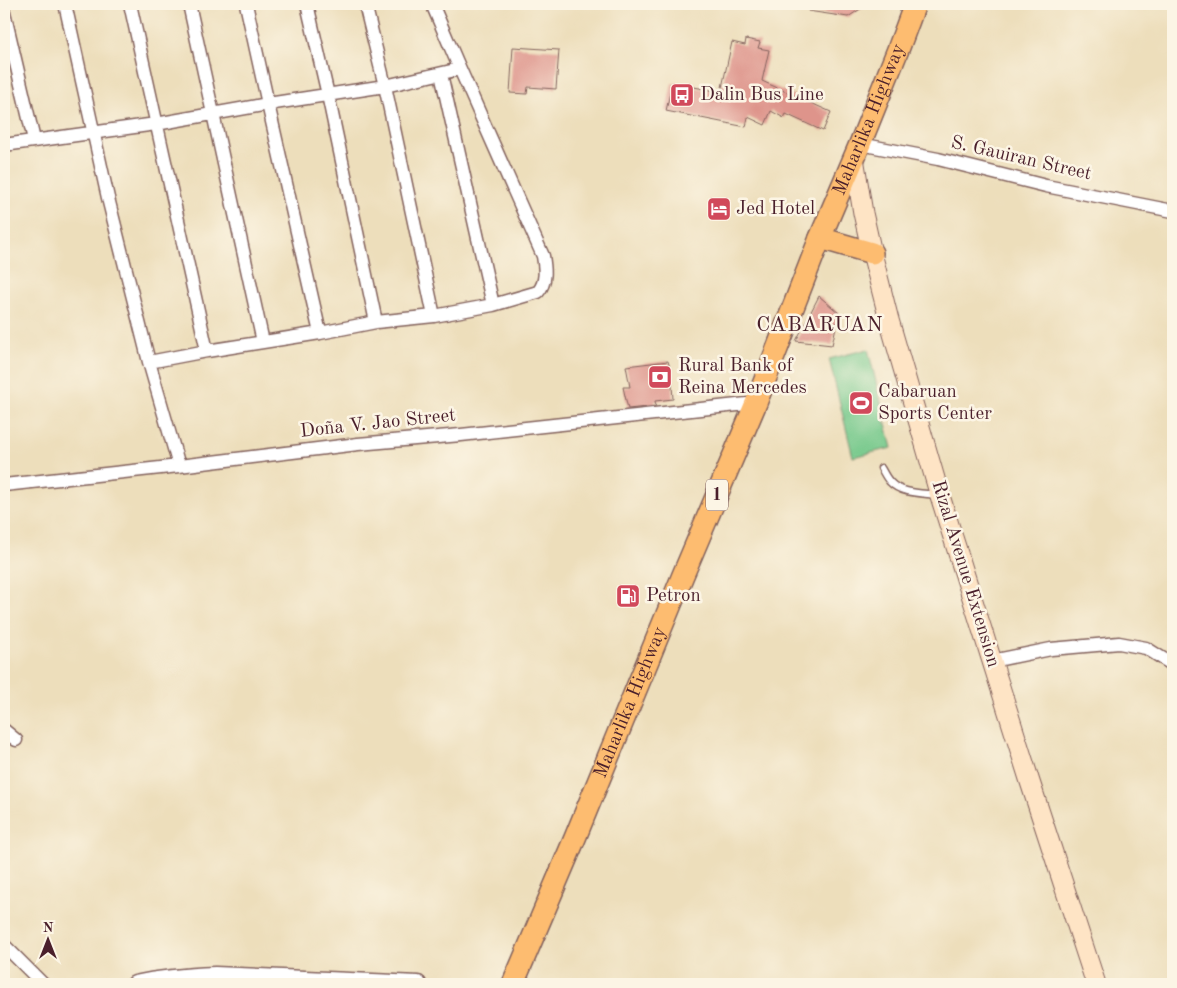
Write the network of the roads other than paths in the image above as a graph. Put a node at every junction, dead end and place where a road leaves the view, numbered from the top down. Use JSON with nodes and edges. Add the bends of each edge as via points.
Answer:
{"nodes":[{"id":1,"x":65,"y":4,"type":"edge"},
{"id":2,"x":130,"y":4,"type":"edge"},
{"id":3,"x":189,"y":4,"type":"edge"},
{"id":4,"x":246,"y":4,"type":"edge"},
{"id":5,"x":307,"y":4,"type":"edge"},
{"id":6,"x":365,"y":4,"type":"edge"},
{"id":7,"x":432,"y":4,"type":"edge"},
{"id":8,"x":915,"y":4,"type":"edge"},
{"id":9,"x":4,"y":12,"type":"edge"},
{"id":10,"x":460,"y":69,"type":"junction"},
{"id":11,"x":441,"y":74,"type":"junction"},
{"id":12,"x":385,"y":86,"type":"junction"},
{"id":13,"x":328,"y":95,"type":"junction"},
{"id":14,"x":268,"y":104,"type":"junction"},
{"id":15,"x":212,"y":113,"type":"junction"},
{"id":16,"x":156,"y":124,"type":"junction"},
{"id":17,"x":94,"y":133,"type":"junction"},
{"id":18,"x":34,"y":140,"type":"junction"},
{"id":19,"x":4,"y":145,"type":"edge"},
{"id":20,"x":857,"y":151,"type":"junction"},
{"id":21,"x":1173,"y":211,"type":"edge"},
{"id":22,"x":820,"y":238,"type":"junction"},
{"id":23,"x":872,"y":253,"type":"junction"},
{"id":24,"x":493,"y":305,"type":"junction"},
{"id":25,"x":434,"y":316,"type":"junction"},
{"id":26,"x":376,"y":322,"type":"junction"},
{"id":27,"x":320,"y":333,"type":"junction"},
{"id":28,"x":263,"y":342,"type":"junction"},
{"id":29,"x":207,"y":351,"type":"junction"},
{"id":30,"x":149,"y":362,"type":"junction"},
{"id":31,"x":756,"y":403,"type":"junction"},
{"id":32,"x":179,"y":466,"type":"junction"},
{"id":33,"x":881,"y":468,"type":"dead end"},
{"id":34,"x":4,"y":485,"type":"edge"},
{"id":35,"x":940,"y":496,"type":"junction"},
{"id":36,"x":992,"y":661,"type":"junction"},
{"id":37,"x":1173,"y":665,"type":"edge"},
{"id":38,"x":4,"y":730,"type":"edge"},
{"id":39,"x":16,"y":740,"type":"dead end"},
{"id":40,"x":4,"y":945,"type":"edge"},
{"id":41,"x":43,"y":984,"type":"edge"},
{"id":42,"x":135,"y":984,"type":"edge"},
{"id":43,"x":418,"y":984,"type":"edge"},
{"id":44,"x":513,"y":984,"type":"edge"},
{"id":45,"x":1096,"y":984,"type":"edge"}],
"edges":[{"from":1,"to":17,"type":"street"},
{"from":2,"to":16,"type":"street"},
{"from":3,"to":15,"type":"street"},
{"from":4,"to":14,"type":"street"},
{"from":5,"to":13,"type":"street"},
{"from":6,"to":12,"type":"street"},
{"from":7,"to":10,"type":"street"},
{"from":8,"to":20,"type":"main road","name":"Maharlika Highway","number":"1"},
{"from":9,"to":18,"type":"street"},
{"from":10,"to":11,"type":"street"},
{"from":10,"to":24,"type":"street","via":[[543,256],[545,269],[542,288],[538,292]]},
{"from":11,"to":12,"type":"street"},
{"from":11,"to":24,"type":"street"},
{"from":12,"to":13,"type":"street"},
{"from":12,"to":25,"type":"street"},
{"from":13,"to":14,"type":"street"},
{"from":13,"to":26,"type":"street"},
{"from":14,"to":15,"type":"street"},
{"from":14,"to":27,"type":"street"},
{"from":15,"to":16,"type":"street"},
{"from":15,"to":28,"type":"street"},
{"from":16,"to":17,"type":"street"},
{"from":16,"to":29,"type":"street"},
{"from":17,"to":18,"type":"street"},
{"from":17,"to":30,"type":"street"},
{"from":18,"to":19,"type":"street"},
{"from":20,"to":21,"type":"street","name":"S. Gauiran Street","via":[[938,159],[1046,186]]},
{"from":20,"to":22,"type":"main road","name":"Maharlika Highway","number":"1"},
{"from":20,"to":23,"type":"main road","name":"Rizal Avenue Extension","via":[[863,213]]},
{"from":22,"to":23,"type":"main road"},
{"from":22,"to":31,"type":"main road","name":"Maharlika Highway","number":"1"},
{"from":23,"to":35,"type":"main road","name":"Rizal Avenue Extension"},
{"from":24,"to":25,"type":"street"},
{"from":25,"to":26,"type":"street"},
{"from":26,"to":27,"type":"street"},
{"from":27,"to":28,"type":"street"},
{"from":28,"to":29,"type":"street"},
{"from":29,"to":30,"type":"street"},
{"from":30,"to":32,"type":"street"},
{"from":31,"to":32,"type":"street","name":"Doña V. Jao Street"},
{"from":31,"to":44,"type":"main road","name":"Maharlika Highway","number":"1"},
{"from":32,"to":34,"type":"street","name":"Doña V. Jao Street"},
{"from":33,"to":35,"type":"lane","via":[[895,486]]},
{"from":35,"to":36,"type":"main road","name":"Rizal Avenue Extension"},
{"from":36,"to":37,"type":"street","via":[[1051,649],[1119,643],[1146,648]]},
{"from":36,"to":45,"type":"main road","name":"Rizal Avenue Extension"},
{"from":38,"to":39,"type":"street"},
{"from":40,"to":41,"type":"street"},
{"from":42,"to":43,"type":"street","via":[[186,976]]}]}
